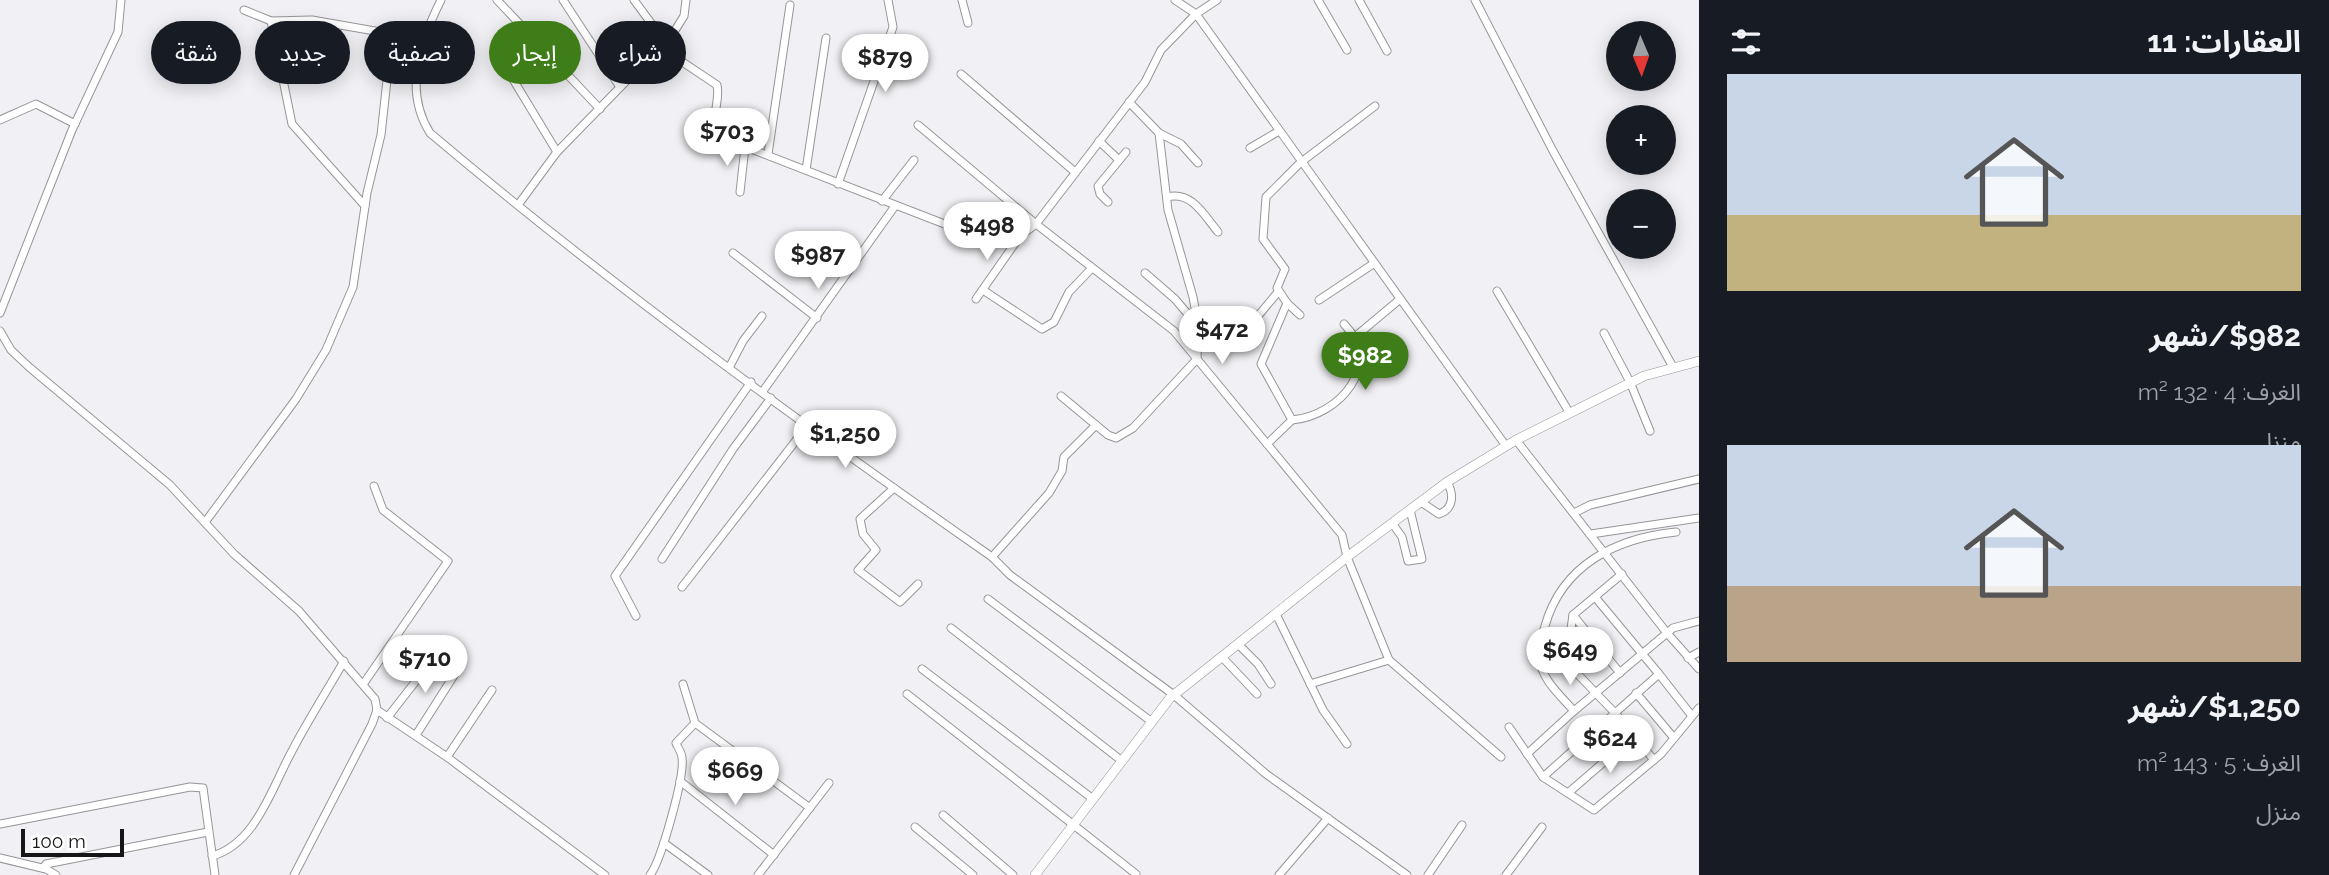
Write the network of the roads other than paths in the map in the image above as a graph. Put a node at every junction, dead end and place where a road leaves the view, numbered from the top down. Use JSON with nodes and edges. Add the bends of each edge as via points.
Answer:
{"nodes":[{"id":1,"x":121,"y":0,"type":"edge"},
{"id":2,"x":441,"y":0,"type":"edge"},
{"id":3,"x":497,"y":0,"type":"edge"},
{"id":4,"x":563,"y":0,"type":"edge"},
{"id":5,"x":634,"y":0,"type":"edge"},
{"id":6,"x":686,"y":0,"type":"edge"},
{"id":7,"x":888,"y":0,"type":"edge"},
{"id":8,"x":962,"y":0,"type":"edge"},
{"id":9,"x":1175,"y":0,"type":"edge"},
{"id":10,"x":1217,"y":0,"type":"edge"},
{"id":11,"x":1318,"y":0,"type":"edge"},
{"id":12,"x":1359,"y":0,"type":"edge"},
{"id":13,"x":1475,"y":0,"type":"edge"},
{"id":14,"x":790,"y":5,"type":"dead end"},
{"id":15,"x":244,"y":10,"type":"dead end"},
{"id":16,"x":1196,"y":14,"type":"junction"},
{"id":17,"x":271,"y":21,"type":"joint"},
{"id":18,"x":318,"y":21,"type":"edge"},
{"id":19,"x":432,"y":21,"type":"edge"},
{"id":20,"x":647,"y":21,"type":"edge"},
{"id":21,"x":680,"y":21,"type":"edge"},
{"id":22,"x":968,"y":23,"type":"dead end"},
{"id":23,"x":825,"y":38,"type":"dead end"},
{"id":24,"x":1347,"y":50,"type":"dead end"},
{"id":25,"x":1387,"y":51,"type":"dead end"},
{"id":26,"x":686,"y":62,"type":"edge"},
{"id":27,"x":961,"y":74,"type":"dead end"},
{"id":28,"x":284,"y":84,"type":"edge"},
{"id":29,"x":387,"y":84,"type":"edge"},
{"id":30,"x":415,"y":84,"type":"edge"},
{"id":31,"x":516,"y":84,"type":"edge"},
{"id":32,"x":623,"y":84,"type":"edge"},
{"id":33,"x":620,"y":87,"type":"junction"},
{"id":34,"x":1129,"y":102,"type":"junction"},
{"id":35,"x":1375,"y":106,"type":"dead end"},
{"id":36,"x":600,"y":109,"type":"junction"},
{"id":37,"x":0,"y":120,"type":"edge"},
{"id":38,"x":75,"y":124,"type":"junction"},
{"id":39,"x":918,"y":125,"type":"dead end"},
{"id":40,"x":1279,"y":131,"type":"junction"},
{"id":41,"x":1160,"y":133,"type":"junction"},
{"id":42,"x":1099,"y":141,"type":"junction"},
{"id":43,"x":745,"y":147,"type":"junction"},
{"id":44,"x":1250,"y":148,"type":"dead end"},
{"id":45,"x":556,"y":152,"type":"junction"},
{"id":46,"x":1126,"y":152,"type":"dead end"},
{"id":47,"x":768,"y":153,"type":"junction"},
{"id":48,"x":914,"y":160,"type":"dead end"},
{"id":49,"x":1119,"y":160,"type":"junction"},
{"id":50,"x":1198,"y":163,"type":"dead end"},
{"id":51,"x":1300,"y":163,"type":"junction"},
{"id":52,"x":806,"y":170,"type":"junction"},
{"id":53,"x":1075,"y":173,"type":"junction"},
{"id":54,"x":838,"y":184,"type":"junction"},
{"id":55,"x":740,"y":191,"type":"dead end"},
{"id":56,"x":1167,"y":197,"type":"junction"},
{"id":57,"x":883,"y":201,"type":"junction"},
{"id":58,"x":1108,"y":202,"type":"dead end"},
{"id":59,"x":518,"y":205,"type":"junction"},
{"id":60,"x":365,"y":206,"type":"junction"},
{"id":61,"x":895,"y":206,"type":"junction"},
{"id":62,"x":1036,"y":224,"type":"junction"},
{"id":63,"x":1219,"y":232,"type":"dead end"},
{"id":64,"x":1018,"y":238,"type":"junction"},
{"id":65,"x":733,"y":253,"type":"dead end"},
{"id":66,"x":1373,"y":264,"type":"junction"},
{"id":67,"x":1092,"y":268,"type":"junction"},
{"id":68,"x":1144,"y":273,"type":"dead end"},
{"id":69,"x":983,"y":290,"type":"junction"},
{"id":70,"x":1497,"y":291,"type":"dead end"},
{"id":71,"x":1278,"y":292,"type":"junction"},
{"id":72,"x":976,"y":299,"type":"dead end"},
{"id":73,"x":1319,"y":300,"type":"dead end"},
{"id":74,"x":1399,"y":300,"type":"junction"},
{"id":75,"x":1287,"y":303,"type":"junction"},
{"id":76,"x":0,"y":313,"type":"edge"},
{"id":77,"x":1300,"y":315,"type":"dead end"},
{"id":78,"x":762,"y":316,"type":"dead end"},
{"id":79,"x":817,"y":318,"type":"junction"},
{"id":80,"x":1344,"y":324,"type":"dead end"},
{"id":81,"x":1198,"y":325,"type":"junction"},
{"id":82,"x":1604,"y":333,"type":"dead end"},
{"id":83,"x":1,"y":336,"type":"edge"},
{"id":84,"x":1356,"y":337,"type":"junction"},
{"id":85,"x":1237,"y":341,"type":"dead end"},
{"id":86,"x":1198,"y":359,"type":"junction"},
{"id":87,"x":1699,"y":361,"type":"edge"},
{"id":88,"x":730,"y":366,"type":"junction"},
{"id":89,"x":1673,"y":367,"type":"junction"},
{"id":90,"x":751,"y":382,"type":"junction"},
{"id":91,"x":1630,"y":382,"type":"junction"},
{"id":92,"x":763,"y":391,"type":"junction"},
{"id":93,"x":1061,"y":396,"type":"dead end"},
{"id":94,"x":771,"y":398,"type":"junction"},
{"id":95,"x":1569,"y":412,"type":"junction"},
{"id":96,"x":1292,"y":420,"type":"junction"},
{"id":97,"x":808,"y":425,"type":"junction"},
{"id":98,"x":1096,"y":425,"type":"junction"},
{"id":99,"x":1650,"y":431,"type":"dead end"},
{"id":100,"x":1516,"y":440,"type":"junction"},
{"id":101,"x":1267,"y":443,"type":"junction"},
{"id":102,"x":1506,"y":446,"type":"junction"},
{"id":103,"x":1699,"y":479,"type":"edge"},
{"id":104,"x":1447,"y":482,"type":"junction"},
{"id":105,"x":374,"y":485,"type":"dead end"},
{"id":106,"x":894,"y":488,"type":"junction"},
{"id":107,"x":1421,"y":502,"type":"junction"},
{"id":108,"x":1410,"y":510,"type":"junction"},
{"id":109,"x":1574,"y":513,"type":"junction"},
{"id":110,"x":1699,"y":518,"type":"edge"},
{"id":111,"x":206,"y":521,"type":"junction"},
{"id":112,"x":1392,"y":523,"type":"junction"},
{"id":113,"x":1676,"y":532,"type":"dead end"},
{"id":114,"x":1591,"y":534,"type":"junction"},
{"id":115,"x":1605,"y":552,"type":"junction"},
{"id":116,"x":992,"y":557,"type":"junction"},
{"id":117,"x":1347,"y":557,"type":"junction"},
{"id":118,"x":662,"y":559,"type":"dead end"},
{"id":119,"x":1622,"y":574,"type":"junction"},
{"id":120,"x":918,"y":584,"type":"dead end"},
{"id":121,"x":682,"y":587,"type":"dead end"},
{"id":122,"x":1595,"y":597,"type":"junction"},
{"id":123,"x":988,"y":599,"type":"dead end"},
{"id":124,"x":1276,"y":614,"type":"junction"},
{"id":125,"x":1573,"y":615,"type":"junction"},
{"id":126,"x":636,"y":616,"type":"dead end"},
{"id":127,"x":1699,"y":621,"type":"edge"},
{"id":128,"x":951,"y":628,"type":"dead end"},
{"id":129,"x":1667,"y":633,"type":"junction"},
{"id":130,"x":1238,"y":644,"type":"junction"},
{"id":131,"x":444,"y":645,"type":"dead end"},
{"id":132,"x":1699,"y":652,"type":"edge"},
{"id":133,"x":1642,"y":653,"type":"junction"},
{"id":134,"x":1222,"y":657,"type":"junction"},
{"id":135,"x":1688,"y":657,"type":"junction"},
{"id":136,"x":1389,"y":660,"type":"junction"},
{"id":137,"x":344,"y":661,"type":"junction"},
{"id":138,"x":458,"y":669,"type":"dead end"},
{"id":139,"x":922,"y":669,"type":"dead end"},
{"id":140,"x":1699,"y":669,"type":"edge"},
{"id":141,"x":1620,"y":673,"type":"junction"},
{"id":142,"x":1659,"y":674,"type":"junction"},
{"id":143,"x":364,"y":682,"type":"junction"},
{"id":144,"x":683,"y":684,"type":"dead end"},
{"id":145,"x":1271,"y":684,"type":"dead end"},
{"id":146,"x":1310,"y":684,"type":"junction"},
{"id":147,"x":492,"y":690,"type":"dead end"},
{"id":148,"x":1636,"y":693,"type":"junction"},
{"id":149,"x":907,"y":694,"type":"dead end"},
{"id":150,"x":1258,"y":694,"type":"dead end"},
{"id":151,"x":1596,"y":694,"type":"junction"},
{"id":152,"x":1174,"y":695,"type":"junction"},
{"id":153,"x":1699,"y":708,"type":"edge"},
{"id":154,"x":377,"y":710,"type":"junction"},
{"id":155,"x":1574,"y":711,"type":"junction"},
{"id":156,"x":1615,"y":713,"type":"junction"},
{"id":157,"x":1692,"y":716,"type":"junction"},
{"id":158,"x":387,"y":718,"type":"junction"},
{"id":159,"x":1152,"y":722,"type":"junction"},
{"id":160,"x":695,"y":723,"type":"junction"},
{"id":161,"x":1508,"y":727,"type":"dead end"},
{"id":162,"x":415,"y":735,"type":"junction"},
{"id":163,"x":1634,"y":736,"type":"junction"},
{"id":164,"x":1674,"y":738,"type":"junction"},
{"id":165,"x":1347,"y":744,"type":"dead end"},
{"id":166,"x":1527,"y":754,"type":"junction"},
{"id":167,"x":447,"y":757,"type":"junction"},
{"id":168,"x":1502,"y":757,"type":"dead end"},
{"id":169,"x":1654,"y":760,"type":"junction"},
{"id":170,"x":1122,"y":761,"type":"junction"},
{"id":171,"x":1544,"y":776,"type":"junction"},
{"id":172,"x":680,"y":781,"type":"junction"},
{"id":173,"x":829,"y":783,"type":"dead end"},
{"id":174,"x":1567,"y":793,"type":"junction"},
{"id":175,"x":1093,"y":799,"type":"junction"},
{"id":176,"x":810,"y":808,"type":"junction"},
{"id":177,"x":943,"y":815,"type":"dead end"},
{"id":178,"x":1328,"y":818,"type":"junction"},
{"id":179,"x":0,"y":824,"type":"edge"},
{"id":180,"x":1462,"y":825,"type":"dead end"},
{"id":181,"x":1072,"y":826,"type":"junction"},
{"id":182,"x":915,"y":827,"type":"dead end"},
{"id":183,"x":1542,"y":827,"type":"dead end"},
{"id":184,"x":208,"y":832,"type":"junction"},
{"id":185,"x":664,"y":843,"type":"junction"},
{"id":186,"x":774,"y":855,"type":"junction"},
{"id":187,"x":212,"y":856,"type":"junction"},
{"id":188,"x":0,"y":858,"type":"edge"},
{"id":189,"x":43,"y":868,"type":"junction"},
{"id":190,"x":1136,"y":874,"type":"edge"},
{"id":191,"x":56,"y":875,"type":"edge"},
{"id":192,"x":215,"y":875,"type":"edge"},
{"id":193,"x":295,"y":875,"type":"edge"},
{"id":194,"x":605,"y":875,"type":"edge"},
{"id":195,"x":650,"y":875,"type":"edge"},
{"id":196,"x":708,"y":875,"type":"edge"},
{"id":197,"x":758,"y":875,"type":"edge"},
{"id":198,"x":973,"y":875,"type":"edge"},
{"id":199,"x":1013,"y":875,"type":"edge"},
{"id":200,"x":1035,"y":875,"type":"edge"},
{"id":201,"x":1279,"y":875,"type":"edge"},
{"id":202,"x":1407,"y":875,"type":"edge"},
{"id":203,"x":1428,"y":875,"type":"edge"},
{"id":204,"x":1506,"y":875,"type":"edge"}],
"edges":[{"from":1,"to":38,"type":"street","via":[[118,32]]},
{"from":2,"to":19,"type":"street"},
{"from":3,"to":36,"type":"street"},
{"from":4,"to":33,"type":"street"},
{"from":5,"to":20,"type":"street"},
{"from":6,"to":21,"type":"street"},
{"from":7,"to":54,"type":"street","via":[[893,27]]},
{"from":8,"to":22,"type":"street"},
{"from":9,"to":16,"type":"street"},
{"from":10,"to":16,"type":"street"},
{"from":11,"to":24,"type":"street"},
{"from":12,"to":25,"type":"street"},
{"from":13,"to":89,"type":"street"},
{"from":14,"to":47,"type":"street"},
{"from":15,"to":17,"type":"street"},
{"from":16,"to":34,"type":"street","via":[[1161,50]]},
{"from":16,"to":40,"type":"street"},
{"from":17,"to":18,"type":"street"},
{"from":23,"to":52,"type":"street"},
{"from":26,"to":43,"type":"street","via":[[717,85],[715,131],[719,137]]},
{"from":27,"to":53,"type":"street"},
{"from":28,"to":60,"type":"street","via":[[292,124]]},
{"from":29,"to":60,"type":"street"},
{"from":30,"to":59,"type":"street","via":[[422,120],[430,133]]},
{"from":31,"to":45,"type":"street"},
{"from":32,"to":33,"type":"street"},
{"from":33,"to":36,"type":"street"},
{"from":34,"to":41,"type":"street"},
{"from":34,"to":42,"type":"street"},
{"from":35,"to":51,"type":"street"},
{"from":36,"to":45,"type":"street"},
{"from":37,"to":38,"type":"street","via":[[36,104]]},
{"from":38,"to":76,"type":"street"},
{"from":39,"to":62,"type":"street"},
{"from":40,"to":44,"type":"street"},
{"from":40,"to":51,"type":"street"},
{"from":41,"to":50,"type":"street","via":[[1181,144]]},
{"from":41,"to":56,"type":"street"},
{"from":42,"to":49,"type":"street"},
{"from":42,"to":53,"type":"street"},
{"from":43,"to":47,"type":"street"},
{"from":43,"to":55,"type":"street"},
{"from":45,"to":59,"type":"street"},
{"from":46,"to":49,"type":"street"},
{"from":47,"to":52,"type":"street"},
{"from":48,"to":57,"type":"street"},
{"from":49,"to":58,"type":"street","via":[[1098,186]]},
{"from":51,"to":66,"type":"street"},
{"from":51,"to":71,"type":"street","via":[[1266,197],[1263,239],[1285,269]]},
{"from":52,"to":54,"type":"street"},
{"from":53,"to":62,"type":"street"},
{"from":54,"to":57,"type":"street"},
{"from":56,"to":63,"type":"street","via":[[1189,199]]},
{"from":56,"to":81,"type":"street"},
{"from":57,"to":61,"type":"street"},
{"from":59,"to":88,"type":"street"},
{"from":60,"to":111,"type":"street","via":[[353,287],[327,350],[269,440]]},
{"from":61,"to":64,"type":"street","via":[[991,242]]},
{"from":61,"to":79,"type":"street"},
{"from":62,"to":64,"type":"street"},
{"from":62,"to":67,"type":"street"},
{"from":64,"to":69,"type":"street"},
{"from":65,"to":79,"type":"street"},
{"from":66,"to":73,"type":"street"},
{"from":66,"to":74,"type":"street"},
{"from":67,"to":69,"type":"street","via":[[1069,292],[1054,322],[1042,328]]},
{"from":67,"to":86,"type":"street","via":[[1174,331]]},
{"from":68,"to":81,"type":"street"},
{"from":69,"to":72,"type":"street"},
{"from":70,"to":95,"type":"street"},
{"from":71,"to":75,"type":"street"},
{"from":71,"to":85,"type":"street"},
{"from":74,"to":84,"type":"street"},
{"from":74,"to":102,"type":"street"},
{"from":75,"to":77,"type":"street"},
{"from":75,"to":96,"type":"street","via":[[1261,364]]},
{"from":78,"to":88,"type":"street"},
{"from":79,"to":92,"type":"street"},
{"from":80,"to":84,"type":"street"},
{"from":81,"to":86,"type":"street"},
{"from":82,"to":91,"type":"street"},
{"from":83,"to":111,"type":"street","via":[[29,367],[170,485]]},
{"from":84,"to":96,"type":"street","via":[[1360,356],[1356,380],[1321,413]]},
{"from":86,"to":98,"type":"street","via":[[1125,433],[1116,438]]},
{"from":86,"to":101,"type":"street"},
{"from":87,"to":89,"type":"street"},
{"from":88,"to":90,"type":"street"},
{"from":89,"to":91,"type":"street"},
{"from":90,"to":92,"type":"street"},
{"from":90,"to":126,"type":"street","via":[[615,576]]},
{"from":91,"to":95,"type":"street"},
{"from":91,"to":99,"type":"street"},
{"from":92,"to":94,"type":"street"},
{"from":93,"to":98,"type":"street"},
{"from":94,"to":97,"type":"street"},
{"from":94,"to":118,"type":"street"},
{"from":95,"to":100,"type":"street"},
{"from":96,"to":101,"type":"street"},
{"from":97,"to":106,"type":"street"},
{"from":97,"to":121,"type":"street"},
{"from":98,"to":116,"type":"street","via":[[1064,457],[1062,471],[1049,493]]},
{"from":100,"to":102,"type":"street"},
{"from":100,"to":109,"type":"street"},
{"from":101,"to":117,"type":"street","via":[[1342,535]]},
{"from":102,"to":104,"type":"street"},
{"from":103,"to":109,"type":"street","via":[[1590,505]]},
{"from":104,"to":107,"type":"street"},
{"from":104,"to":107,"type":"street","via":[[1452,492],[1446,512],[1440,514]]},
{"from":105,"to":143,"type":"street","via":[[383,510],[448,561]]},
{"from":106,"to":116,"type":"street"},
{"from":106,"to":120,"type":"street","via":[[860,519],[863,534],[876,550],[858,570],[900,602]]},
{"from":107,"to":108,"type":"street"},
{"from":108,"to":112,"type":"street"},
{"from":108,"to":112,"type":"street","via":[[1422,559],[1408,561],[1402,537]]},
{"from":109,"to":114,"type":"street"},
{"from":110,"to":114,"type":"street"},
{"from":111,"to":137,"type":"street"},
{"from":112,"to":117,"type":"street"},
{"from":113,"to":115,"type":"street","via":[[1634,538]]},
{"from":114,"to":115,"type":"street"},
{"from":115,"to":119,"type":"street"},
{"from":115,"to":155,"type":"street","via":[[1560,589],[1552,601],[1539,648],[1546,680]]},
{"from":116,"to":152,"type":"street"},
{"from":117,"to":124,"type":"street"},
{"from":117,"to":136,"type":"street"},
{"from":119,"to":122,"type":"street"},
{"from":119,"to":129,"type":"street"},
{"from":122,"to":125,"type":"street"},
{"from":122,"to":133,"type":"street"},
{"from":123,"to":159,"type":"street"},
{"from":124,"to":130,"type":"street"},
{"from":124,"to":146,"type":"street"},
{"from":125,"to":141,"type":"street"},
{"from":125,"to":151,"type":"street","via":[[1566,662]]},
{"from":127,"to":129,"type":"street"},
{"from":128,"to":170,"type":"street"},
{"from":129,"to":133,"type":"street"},
{"from":129,"to":135,"type":"street"},
{"from":130,"to":134,"type":"street"},
{"from":130,"to":145,"type":"street"},
{"from":131,"to":158,"type":"street"},
{"from":132,"to":135,"type":"street"},
{"from":133,"to":141,"type":"street"},
{"from":133,"to":142,"type":"street"},
{"from":134,"to":150,"type":"street"},
{"from":134,"to":152,"type":"street"},
{"from":135,"to":140,"type":"street"},
{"from":136,"to":146,"type":"street"},
{"from":136,"to":168,"type":"street"},
{"from":137,"to":143,"type":"street"},
{"from":137,"to":187,"type":"street","via":[[263,809],[242,837],[224,853]]},
{"from":138,"to":162,"type":"street"},
{"from":139,"to":175,"type":"street"},
{"from":141,"to":151,"type":"street"},
{"from":142,"to":148,"type":"street"},
{"from":142,"to":157,"type":"street"},
{"from":143,"to":154,"type":"street"},
{"from":144,"to":160,"type":"street"},
{"from":146,"to":165,"type":"street"},
{"from":147,"to":167,"type":"street"},
{"from":148,"to":156,"type":"street"},
{"from":148,"to":164,"type":"street"},
{"from":149,"to":181,"type":"street"},
{"from":151,"to":155,"type":"street"},
{"from":151,"to":156,"type":"street"},
{"from":152,"to":159,"type":"street"},
{"from":152,"to":178,"type":"street","via":[[1266,774]]},
{"from":153,"to":157,"type":"street"},
{"from":154,"to":158,"type":"street"},
{"from":154,"to":193,"type":"street"},
{"from":155,"to":166,"type":"street"},
{"from":156,"to":163,"type":"street"},
{"from":156,"to":171,"type":"street"},
{"from":157,"to":164,"type":"street"},
{"from":158,"to":162,"type":"street"},
{"from":159,"to":170,"type":"street"},
{"from":160,"to":172,"type":"street","via":[[676,743],[683,759]]},
{"from":160,"to":176,"type":"street"},
{"from":161,"to":166,"type":"street"},
{"from":162,"to":167,"type":"street"},
{"from":163,"to":169,"type":"street"},
{"from":163,"to":174,"type":"street"},
{"from":164,"to":169,"type":"street"},
{"from":166,"to":171,"type":"street"},
{"from":167,"to":194,"type":"street"},
{"from":169,"to":174,"type":"street","via":[[1594,810]]},
{"from":170,"to":175,"type":"street"},
{"from":171,"to":174,"type":"street"},
{"from":172,"to":185,"type":"street"},
{"from":172,"to":186,"type":"street"},
{"from":173,"to":176,"type":"street"},
{"from":175,"to":181,"type":"street"},
{"from":176,"to":186,"type":"street"},
{"from":177,"to":199,"type":"street"},
{"from":178,"to":201,"type":"street"},
{"from":178,"to":202,"type":"street"},
{"from":179,"to":184,"type":"street","via":[[190,787],[203,788]]},
{"from":180,"to":203,"type":"street"},
{"from":181,"to":190,"type":"street"},
{"from":181,"to":200,"type":"street"},
{"from":182,"to":198,"type":"street"},
{"from":183,"to":204,"type":"street"},
{"from":184,"to":187,"type":"street"},
{"from":184,"to":189,"type":"street"},
{"from":185,"to":195,"type":"street"},
{"from":185,"to":196,"type":"street"},
{"from":186,"to":197,"type":"street"},
{"from":187,"to":192,"type":"street"},
{"from":188,"to":189,"type":"street"},
{"from":189,"to":191,"type":"street"}]}
